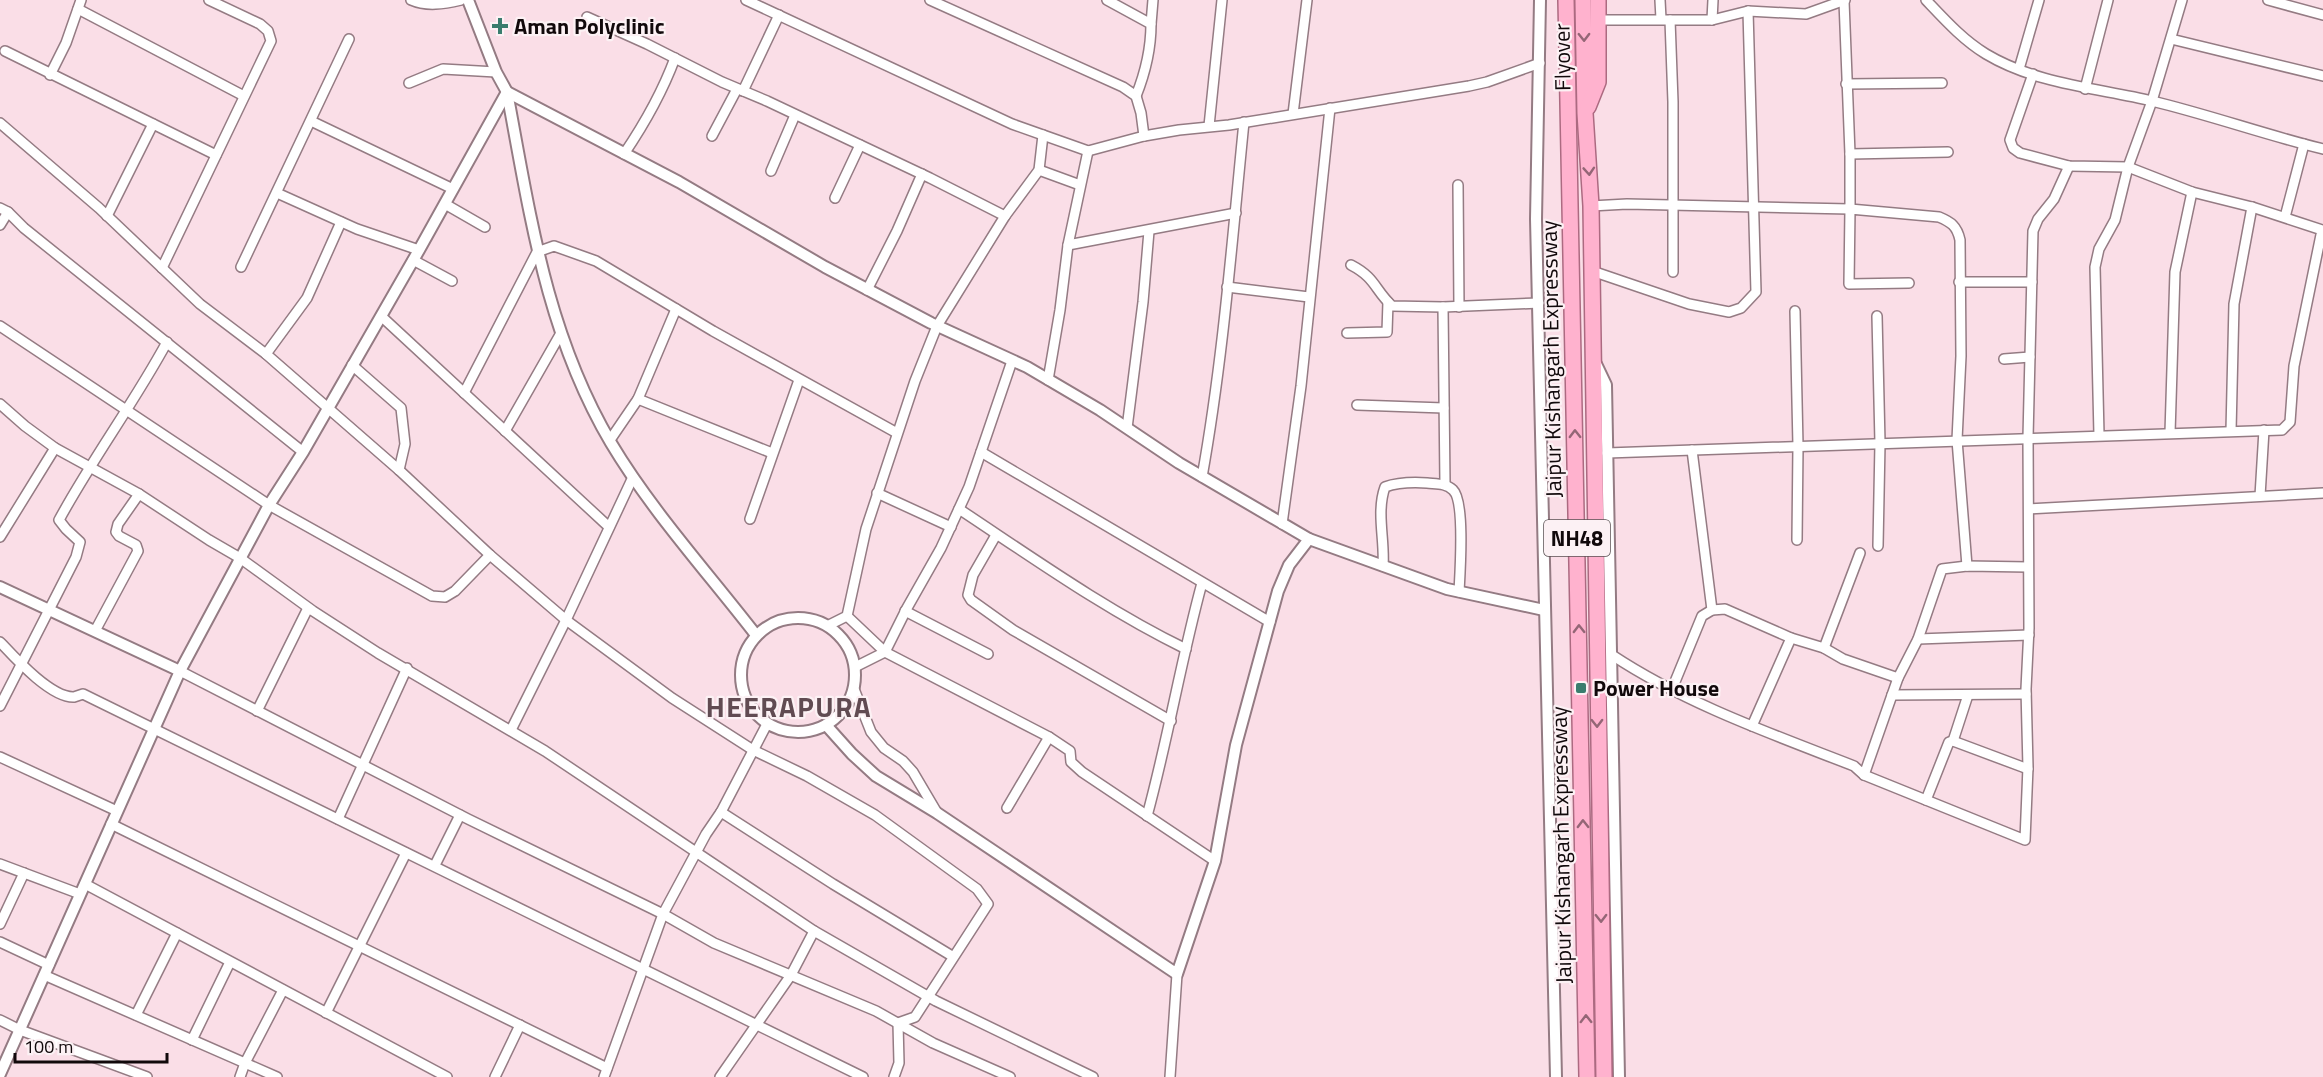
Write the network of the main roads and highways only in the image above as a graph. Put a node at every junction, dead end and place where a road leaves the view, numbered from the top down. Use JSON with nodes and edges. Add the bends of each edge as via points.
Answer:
{"nodes":[{"id":1,"x":1566,"y":0,"type":"edge"},
{"id":2,"x":1583,"y":0,"type":"edge"},
{"id":3,"x":1598,"y":0,"type":"edge"},
{"id":4,"x":1585,"y":112,"type":"junction"},
{"id":5,"x":1587,"y":1077,"type":"edge"},
{"id":6,"x":1604,"y":1077,"type":"edge"}],
"edges":[{"from":5,"to":1,"type":"highway","name":"Jaipur Kishangarh Expressway","number":"NH48","one_way":true},
{"from":2,"to":4,"type":"highway","name":"Flyover","number":"NH48","one_way":true},
{"from":3,"to":4,"type":"highway","via":[[1598,82]]},
{"from":4,"to":6,"type":"highway","name":"Jaipur Kishangarh Expressway","number":"NH48","one_way":true,"via":[[1591,206]]}]}
